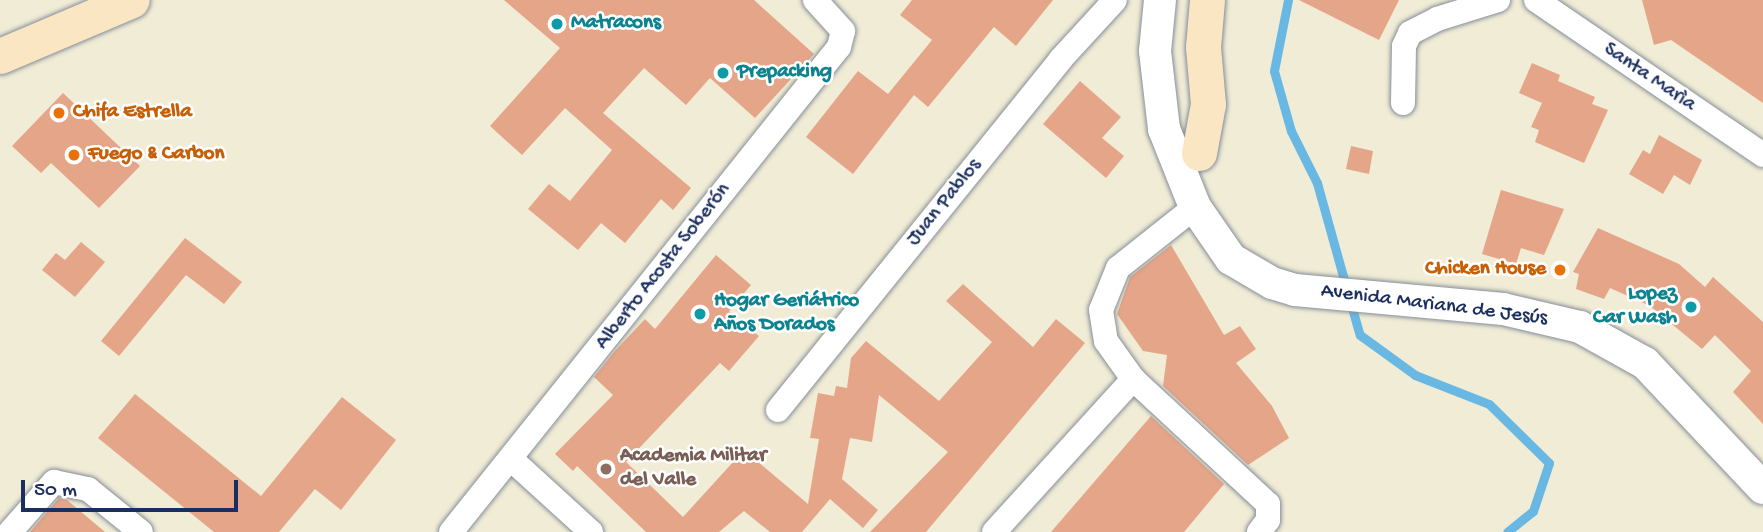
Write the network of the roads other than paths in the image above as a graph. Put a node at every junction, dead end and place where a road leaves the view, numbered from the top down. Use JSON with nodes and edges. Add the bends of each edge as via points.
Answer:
{"nodes":[{"id":1,"x":132,"y":0,"type":"edge"},
{"id":2,"x":815,"y":0,"type":"edge"},
{"id":3,"x":1115,"y":0,"type":"edge"},
{"id":4,"x":1160,"y":0,"type":"edge"},
{"id":5,"x":1194,"y":0,"type":"edge"},
{"id":6,"x":1207,"y":0,"type":"edge"},
{"id":7,"x":1498,"y":0,"type":"edge"},
{"id":8,"x":1536,"y":0,"type":"edge"},
{"id":9,"x":0,"y":56,"type":"edge"},
{"id":10,"x":1403,"y":103,"type":"dead end"},
{"id":11,"x":1199,"y":153,"type":"junction"},
{"id":12,"x":1763,"y":155,"type":"edge"},
{"id":13,"x":1195,"y":207,"type":"junction"},
{"id":14,"x":1254,"y":273,"type":"junction"},
{"id":15,"x":1133,"y":379,"type":"junction"},
{"id":16,"x":778,"y":410,"type":"dead end"},
{"id":17,"x":512,"y":460,"type":"junction"},
{"id":18,"x":1763,"y":488,"type":"edge"},
{"id":19,"x":10,"y":532,"type":"edge"},
{"id":20,"x":141,"y":532,"type":"edge"},
{"id":21,"x":451,"y":532,"type":"edge"},
{"id":22,"x":591,"y":532,"type":"edge"},
{"id":23,"x":993,"y":532,"type":"edge"},
{"id":24,"x":1259,"y":532,"type":"edge"}],
"edges":[{"from":1,"to":9,"type":"main road"},
{"from":2,"to":17,"type":"street","name":"Alberto Acosta Soberón","via":[[843,31],[839,47]]},
{"from":3,"to":16,"type":"street","name":"Juan Pablos","via":[[1060,60]]},
{"from":4,"to":13,"type":"street","name":"Avenida Mariana de Jesús","via":[[1157,90],[1176,166]]},
{"from":5,"to":11,"type":"street","via":[[1190,82]]},
{"from":6,"to":11,"type":"main road","via":[[1203,47],[1208,104]]},
{"from":7,"to":10,"type":"street","via":[[1437,19],[1410,33],[1404,46]]},
{"from":8,"to":12,"type":"street","name":"Santa Marìa"},
{"from":11,"to":14,"type":"street","via":[[1216,208]]},
{"from":13,"to":14,"type":"street","name":"Avenida Mariana de Jesús","via":[[1231,259]]},
{"from":13,"to":15,"type":"street","via":[[1132,254],[1109,283],[1101,310],[1106,341]]},
{"from":14,"to":18,"type":"street","name":"Avenida Mariana de Jesús","via":[[1295,290],[1503,309],[1580,327],[1645,363]]},
{"from":15,"to":23,"type":"street"},
{"from":15,"to":24,"type":"street","via":[[1268,504],[1268,520]]},
{"from":17,"to":21,"type":"street","name":"Alberto Acosta Soberón"},
{"from":17,"to":22,"type":"street"},
{"from":19,"to":20,"type":"street","via":[[54,482],[88,489]]}]}
